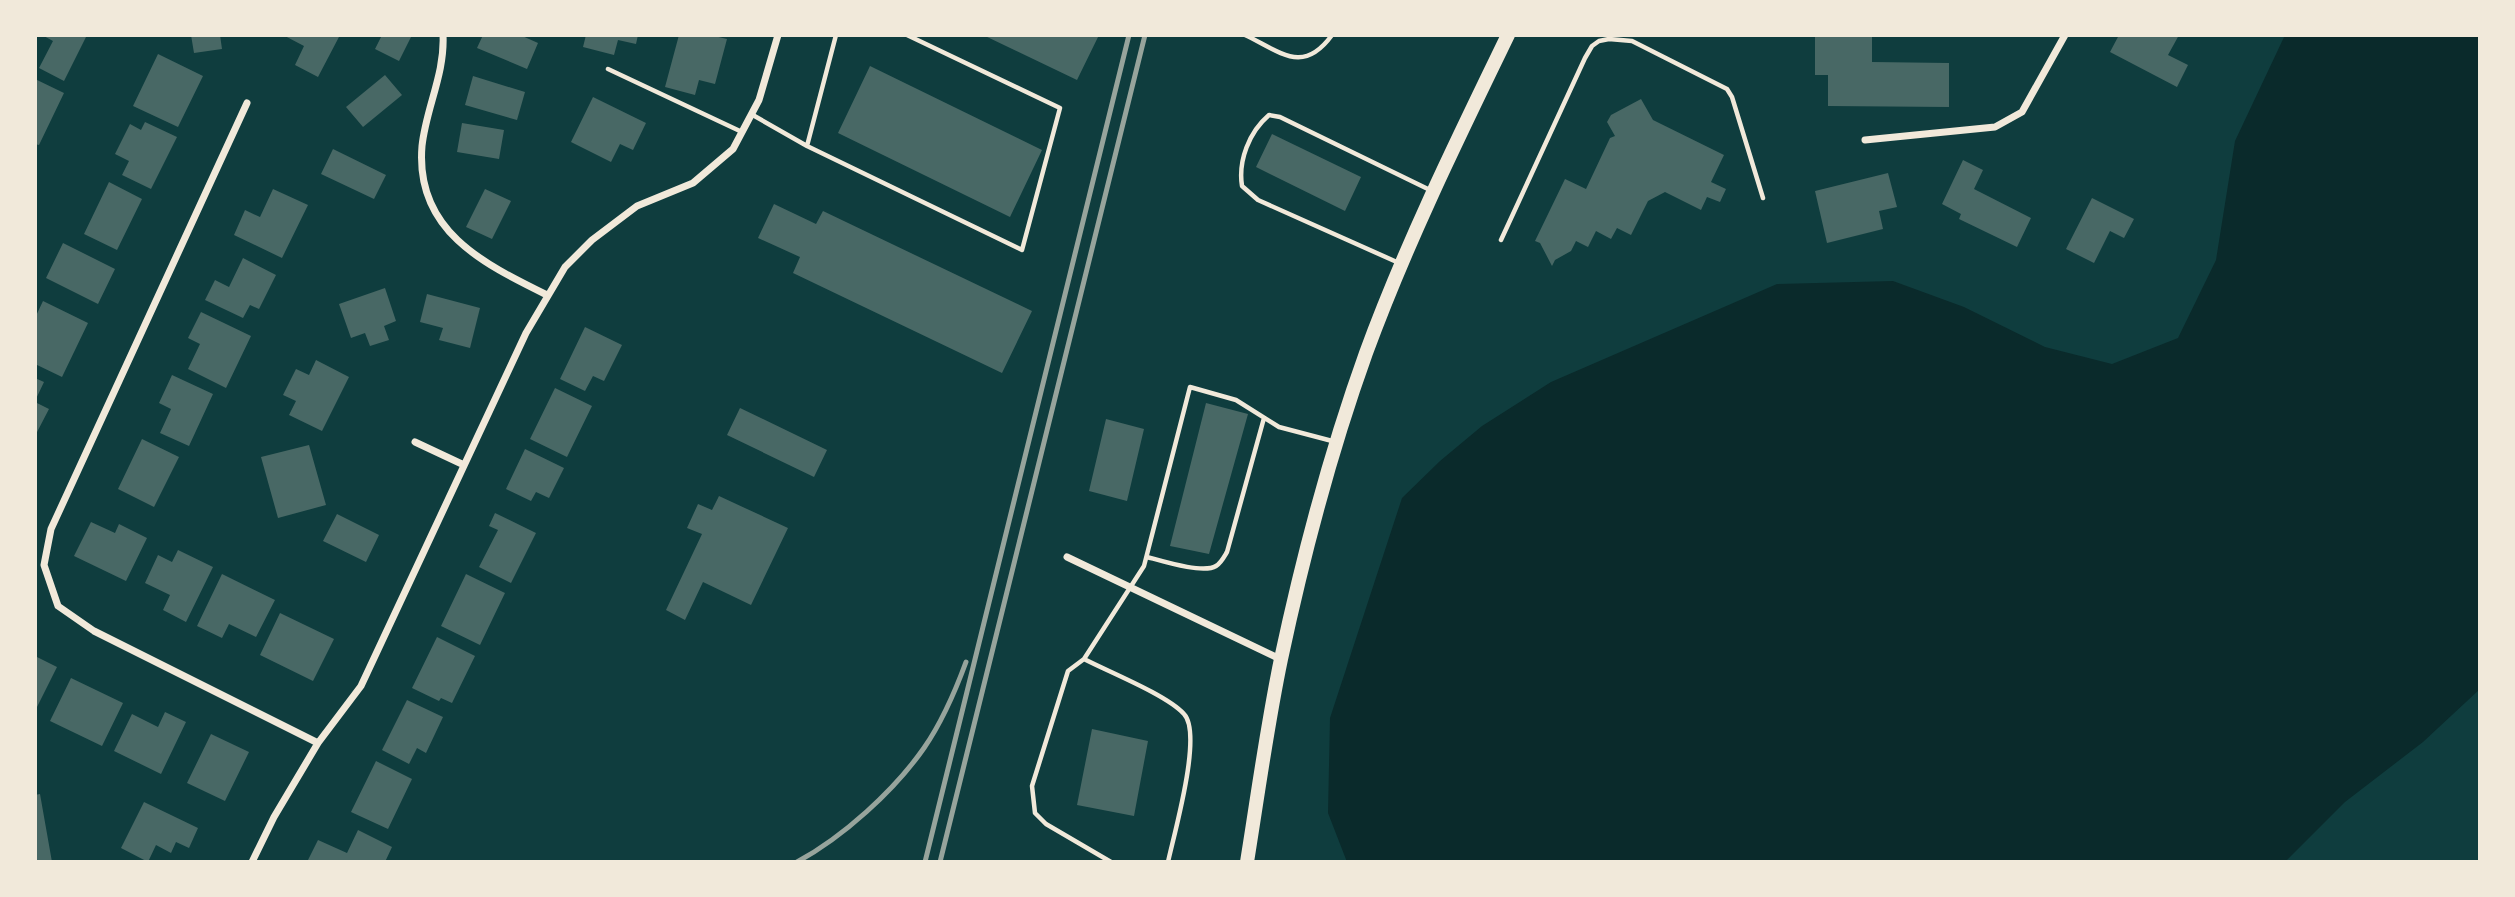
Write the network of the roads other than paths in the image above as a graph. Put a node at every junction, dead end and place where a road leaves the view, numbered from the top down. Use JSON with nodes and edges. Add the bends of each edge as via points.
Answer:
{"nodes":[{"id":1,"x":443,"y":35,"type":"edge"},
{"id":2,"x":778,"y":35,"type":"edge"},
{"id":3,"x":836,"y":35,"type":"edge"},
{"id":4,"x":906,"y":35,"type":"edge"},
{"id":5,"x":1245,"y":35,"type":"edge"},
{"id":6,"x":1332,"y":35,"type":"edge"},
{"id":7,"x":1508,"y":35,"type":"edge"},
{"id":8,"x":2065,"y":35,"type":"edge"},
{"id":9,"x":1633,"y":38,"type":"edge"},
{"id":10,"x":608,"y":69,"type":"dead end"},
{"id":11,"x":247,"y":103,"type":"dead end"},
{"id":12,"x":751,"y":114,"type":"junction"},
{"id":13,"x":741,"y":132,"type":"junction"},
{"id":14,"x":1865,"y":140,"type":"dead end"},
{"id":15,"x":807,"y":146,"type":"junction"},
{"id":16,"x":1433,"y":191,"type":"junction"},
{"id":17,"x":1763,"y":198,"type":"dead end"},
{"id":18,"x":1501,"y":240,"type":"dead end"},
{"id":19,"x":1402,"y":264,"type":"junction"},
{"id":20,"x":547,"y":295,"type":"junction"},
{"id":21,"x":1264,"y":418,"type":"junction"},
{"id":22,"x":415,"y":442,"type":"dead end"},
{"id":23,"x":1336,"y":442,"type":"junction"},
{"id":24,"x":464,"y":465,"type":"junction"},
{"id":25,"x":1067,"y":557,"type":"dead end"},
{"id":26,"x":1147,"y":557,"type":"junction"},
{"id":27,"x":1131,"y":588,"type":"junction"},
{"id":28,"x":1084,"y":659,"type":"junction"},
{"id":29,"x":1281,"y":660,"type":"junction"},
{"id":30,"x":318,"y":743,"type":"junction"},
{"id":31,"x":252,"y":862,"type":"edge"},
{"id":32,"x":1111,"y":862,"type":"edge"},
{"id":33,"x":1168,"y":862,"type":"edge"},
{"id":34,"x":1247,"y":862,"type":"edge"}],
"edges":[{"from":1,"to":20,"type":"street","via":[[444,55],[422,146],[425,189],[438,220],[465,248]]},
{"from":2,"to":12,"type":"street"},
{"from":3,"to":15,"type":"lane"},
{"from":4,"to":15,"type":"lane","via":[[1060,108],[1022,250]]},
{"from":5,"to":6,"type":"lane","via":[[1291,57],[1305,58],[1320,51]]},
{"from":7,"to":16,"type":"main road"},
{"from":8,"to":14,"type":"street","via":[[2022,112],[1995,127]]},
{"from":9,"to":17,"type":"lane","via":[[1727,89]]},
{"from":9,"to":18,"type":"lane","via":[[1609,38],[1592,46]]},
{"from":10,"to":13,"type":"lane"},
{"from":11,"to":30,"type":"street","via":[[51,529],[44,565],[58,606],[94,631]]},
{"from":12,"to":13,"type":"street"},
{"from":12,"to":15,"type":"lane"},
{"from":13,"to":20,"type":"street","via":[[733,149],[694,183],[637,206],[592,240],[565,267]]},
{"from":16,"to":19,"type":"main road"},
{"from":16,"to":19,"type":"lane","via":[[1280,117],[1269,115],[1259,124],[1247,147],[1240,170],[1242,186],[1258,200]]},
{"from":19,"to":23,"type":"main road"},
{"from":20,"to":24,"type":"street"},
{"from":21,"to":23,"type":"lane","via":[[1279,427]]},
{"from":21,"to":26,"type":"lane","via":[[1222,561],[1204,569]]},
{"from":21,"to":26,"type":"lane","via":[[1236,400],[1190,387]]},
{"from":22,"to":24,"type":"street"},
{"from":23,"to":29,"type":"main road"},
{"from":24,"to":30,"type":"street","via":[[361,686]]},
{"from":25,"to":27,"type":"street"},
{"from":26,"to":27,"type":"lane"},
{"from":27,"to":28,"type":"lane"},
{"from":27,"to":29,"type":"street"},
{"from":28,"to":32,"type":"lane","via":[[1068,671],[1032,786],[1032,799],[1035,813],[1046,824]]},
{"from":28,"to":33,"type":"lane","via":[[1186,715],[1191,751]]},
{"from":29,"to":34,"type":"main road"},
{"from":30,"to":31,"type":"street"}]}
